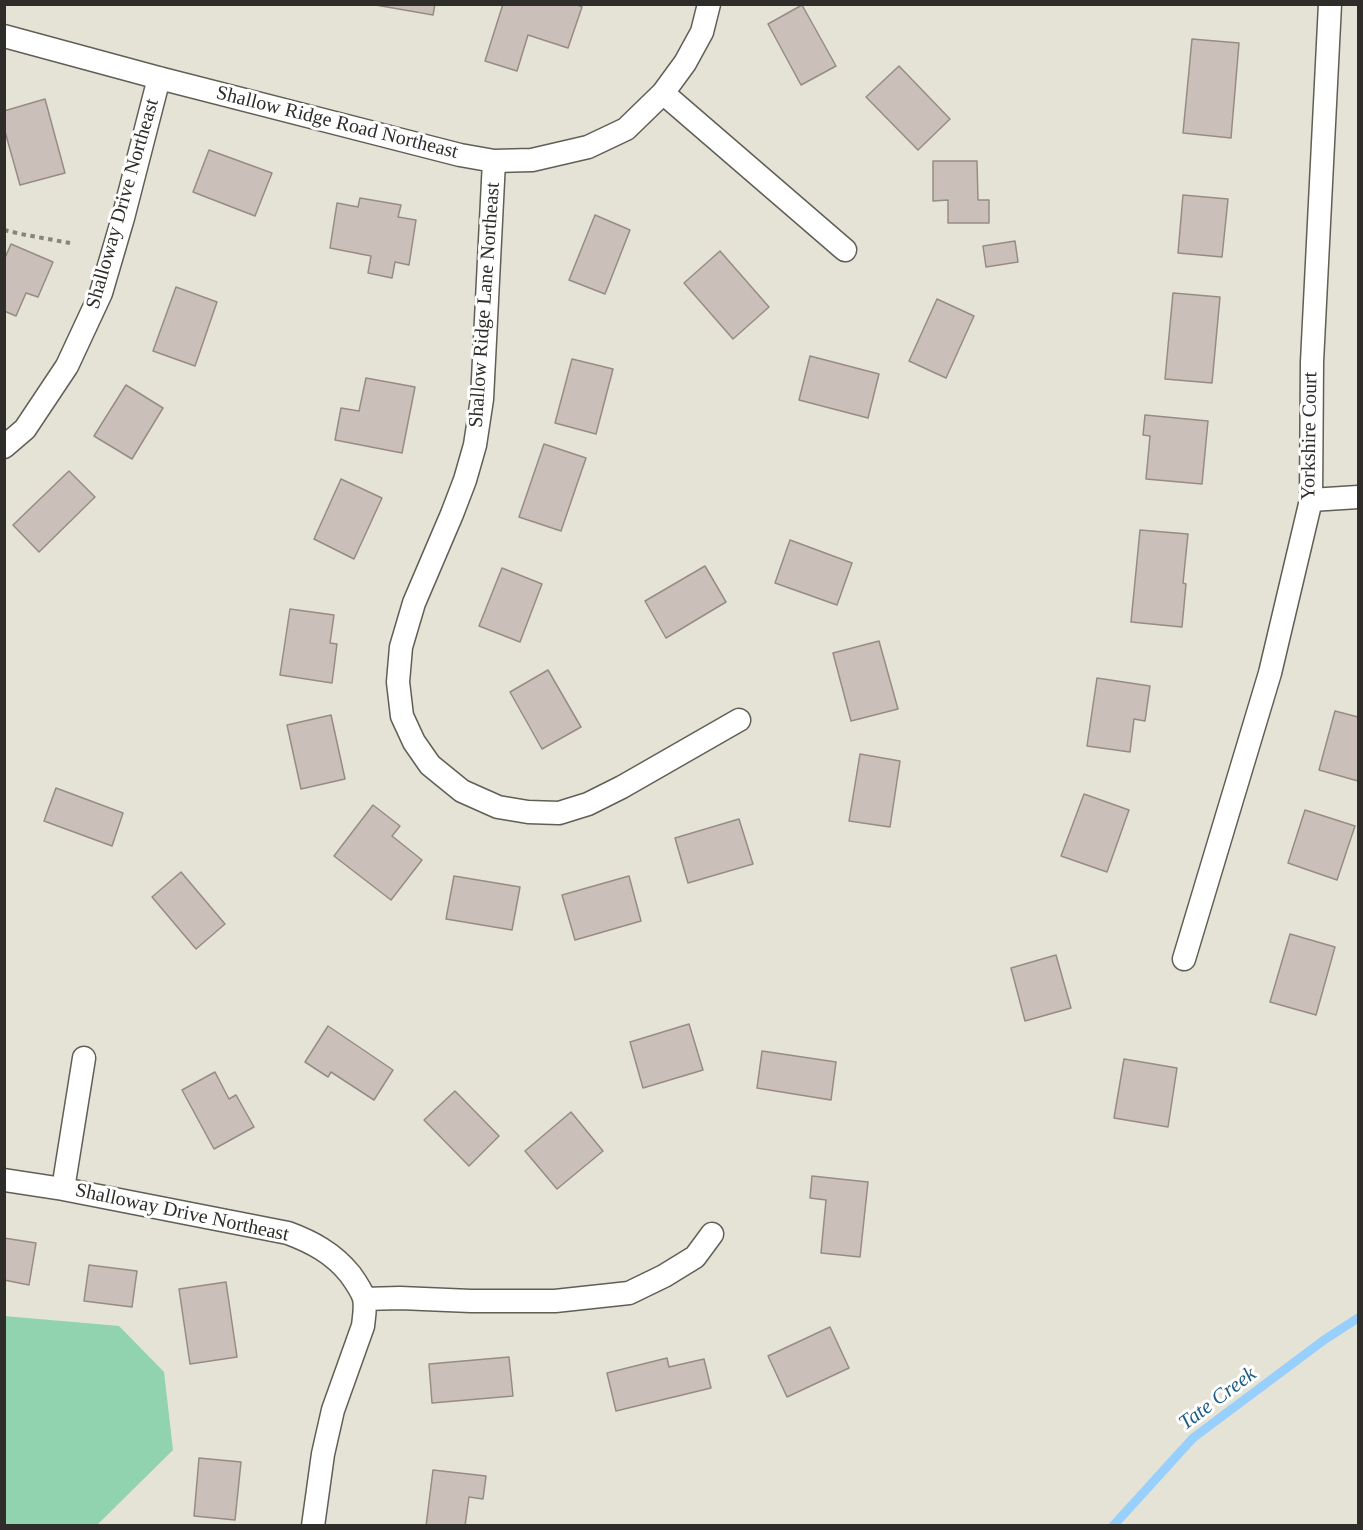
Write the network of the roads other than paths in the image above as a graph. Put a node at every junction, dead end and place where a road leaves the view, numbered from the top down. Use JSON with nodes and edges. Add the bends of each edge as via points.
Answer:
{"nodes":[{"id":1,"x":709,"y":4,"type":"edge"},
{"id":2,"x":1330,"y":4,"type":"edge"},
{"id":3,"x":4,"y":36,"type":"edge"},
{"id":4,"x":159,"y":78,"type":"junction"},
{"id":5,"x":663,"y":93,"type":"junction"},
{"id":6,"x":494,"y":162,"type":"junction"},
{"id":7,"x":845,"y":250,"type":"dead end"},
{"id":8,"x":4,"y":447,"type":"edge"},
{"id":9,"x":1359,"y":497,"type":"edge"},
{"id":10,"x":1311,"y":500,"type":"junction"},
{"id":11,"x":739,"y":720,"type":"dead end"},
{"id":12,"x":1184,"y":959,"type":"dead end"},
{"id":13,"x":84,"y":1059,"type":"dead end"},
{"id":14,"x":4,"y":1180,"type":"edge"},
{"id":15,"x":63,"y":1189,"type":"junction"},
{"id":16,"x":712,"y":1234,"type":"dead end"},
{"id":17,"x":364,"y":1299,"type":"junction"},
{"id":18,"x":313,"y":1526,"type":"edge"}],
"edges":[{"from":1,"to":5,"type":"street","name":"Shallow Ridge Road Northeast","via":[[702,32]]},
{"from":2,"to":10,"type":"street","name":"Yorkshire Court","via":[[1312,362]]},
{"from":3,"to":4,"type":"street","name":"Shallow Ridge Road Northeast"},
{"from":4,"to":6,"type":"street","name":"Shallow Ridge Road Northeast"},
{"from":4,"to":8,"type":"street","name":"Shalloway Drive Northeast","via":[[101,293],[67,366],[25,429]]},
{"from":5,"to":6,"type":"street","name":"Shallow Ridge Road Northeast","via":[[626,129],[588,147],[532,160]]},
{"from":5,"to":7,"type":"street"},
{"from":6,"to":11,"type":"street","name":"Shallow Ridge Lane Northeast","via":[[482,399],[475,445],[401,647],[398,682],[402,716],[430,765],[462,791],[498,807],[559,813],[622,787]]},
{"from":9,"to":10,"type":"street"},
{"from":10,"to":12,"type":"street","name":"Yorkshire Court","via":[[1270,673]]},
{"from":13,"to":15,"type":"street","name":"Shalloway Drive Northeast"},
{"from":14,"to":15,"type":"street","name":"Shalloway Drive Northeast"},
{"from":15,"to":17,"type":"street","name":"Shalloway Drive Northeast","via":[[288,1233],[309,1241],[340,1262]]},
{"from":16,"to":17,"type":"street","via":[[695,1257],[629,1293],[545,1301]]},
{"from":17,"to":18,"type":"street","via":[[363,1326],[333,1410],[323,1454]]}]}
